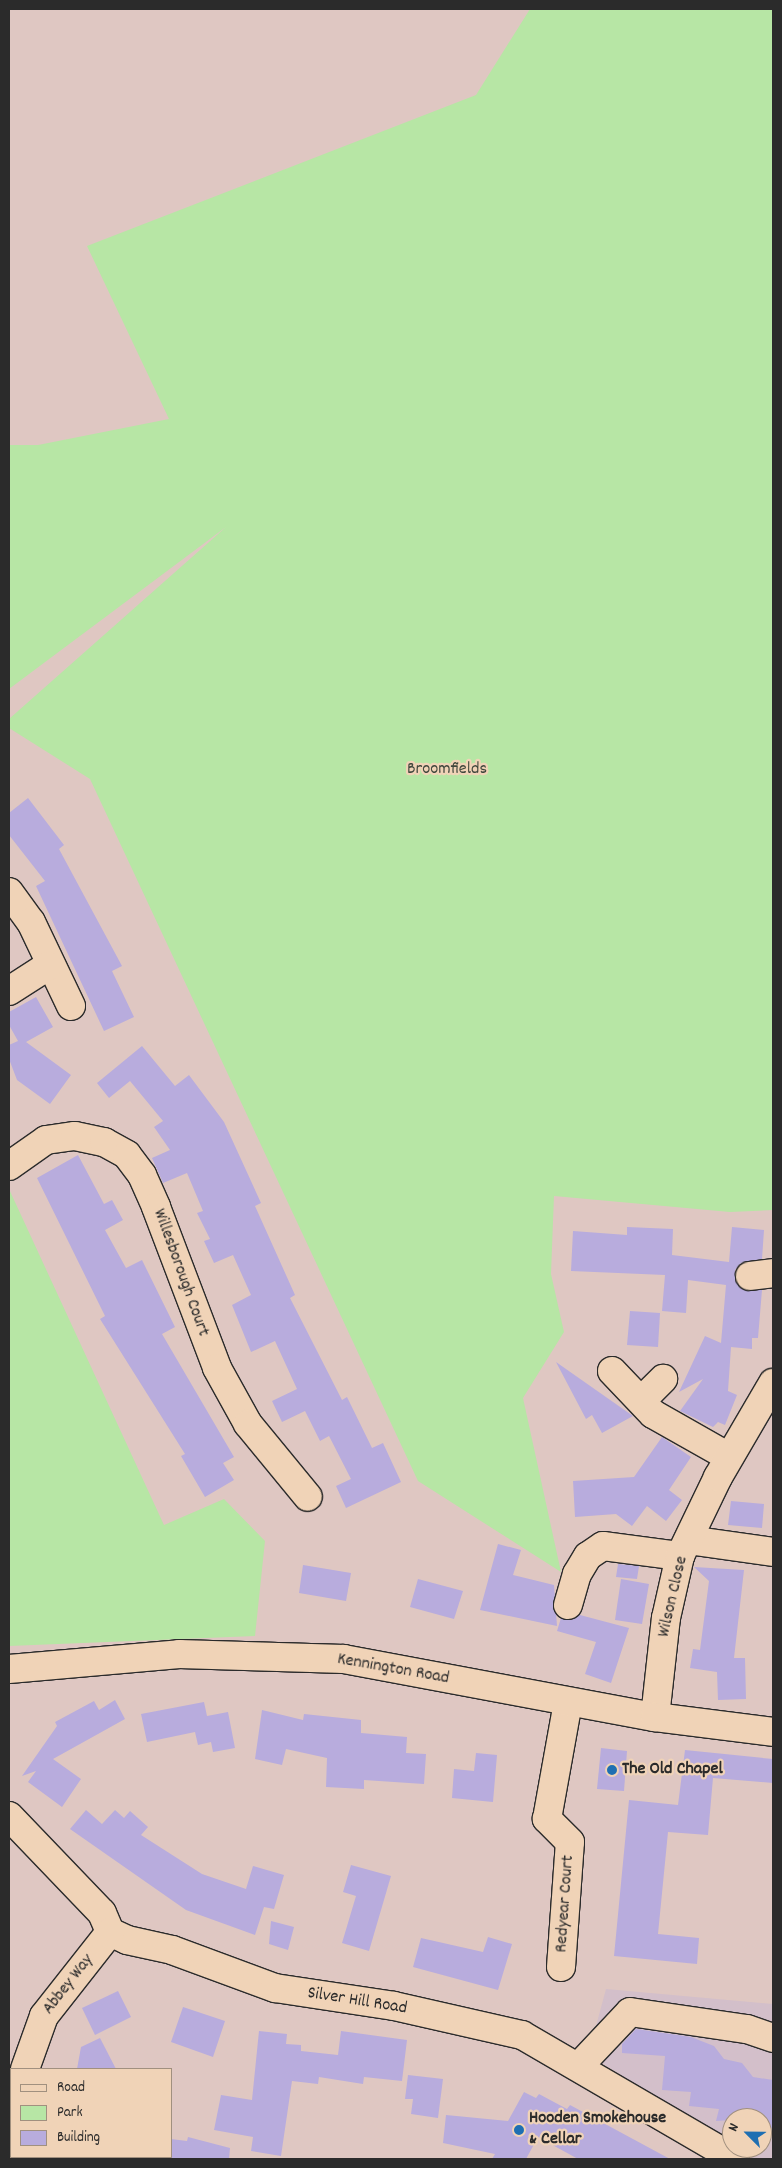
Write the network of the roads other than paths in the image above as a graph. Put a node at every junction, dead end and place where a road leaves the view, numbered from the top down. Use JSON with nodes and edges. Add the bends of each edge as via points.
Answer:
{"nodes":[{"id":1,"x":9,"y":892,"type":"edge"},
{"id":2,"x":48,"y":966,"type":"junction"},
{"id":3,"x":9,"y":991,"type":"edge"},
{"id":4,"x":70,"y":1006,"type":"dead end"},
{"id":5,"x":9,"y":1166,"type":"edge"},
{"id":6,"x":612,"y":1371,"type":"dead end"},
{"id":7,"x":663,"y":1379,"type":"dead end"},
{"id":8,"x":773,"y":1382,"type":"edge"},
{"id":9,"x":642,"y":1400,"type":"junction"},
{"id":10,"x":729,"y":1457,"type":"junction"},
{"id":11,"x":308,"y":1496,"type":"dead end"},
{"id":12,"x":685,"y":1548,"type":"junction"},
{"id":13,"x":773,"y":1552,"type":"edge"},
{"id":14,"x":568,"y":1605,"type":"dead end"},
{"id":15,"x":9,"y":1669,"type":"edge"},
{"id":16,"x":568,"y":1702,"type":"junction"},
{"id":17,"x":655,"y":1716,"type":"junction"},
{"id":18,"x":773,"y":1732,"type":"edge"},
{"id":19,"x":9,"y":1816,"type":"edge"},
{"id":20,"x":118,"y":1936,"type":"junction"},
{"id":21,"x":561,"y":1967,"type":"dead end"},
{"id":22,"x":773,"y":2038,"type":"edge"},
{"id":23,"x":579,"y":2066,"type":"junction"},
{"id":24,"x":25,"y":2068,"type":"edge"},
{"id":25,"x":735,"y":2159,"type":"edge"}],
"edges":[{"from":1,"to":2,"type":"street","via":[[31,922]]},
{"from":2,"to":3,"type":"street"},
{"from":2,"to":4,"type":"street"},
{"from":5,"to":11,"type":"street","name":"Willesborough Court","via":[[46,1140],[75,1136],[104,1142],[127,1155],[142,1175],[156,1207],[217,1368],[248,1424]]},
{"from":6,"to":9,"type":"street"},
{"from":7,"to":9,"type":"street"},
{"from":8,"to":10,"type":"street","name":"Wilson Close"},
{"from":9,"to":10,"type":"street","via":[[678,1430]]},
{"from":10,"to":12,"type":"street","name":"Wilson Close"},
{"from":12,"to":13,"type":"street"},
{"from":12,"to":14,"type":"street","via":[[603,1546],[588,1556],[577,1574]]},
{"from":12,"to":17,"type":"street","name":"Wilson Close","via":[[666,1618]]},
{"from":15,"to":16,"type":"street","name":"Kennington Road","via":[[178,1654],[344,1659]]},
{"from":16,"to":17,"type":"street","name":"Kennington Road"},
{"from":16,"to":21,"type":"street","name":"Redyear Court","via":[[547,1819],[570,1842]]},
{"from":17,"to":18,"type":"street","name":"Kennington Road"},
{"from":19,"to":20,"type":"street","via":[[102,1913]]},
{"from":20,"to":23,"type":"street","name":"Silver Hill Road","via":[[172,1950],[275,1988],[394,2006],[514,2032]]},
{"from":20,"to":24,"type":"street","name":"Abbey Way","via":[[44,2016]]},
{"from":22,"to":23,"type":"street","via":[[747,2029],[630,2012]]},
{"from":23,"to":25,"type":"street","name":"Silver Hill Road"}]}
